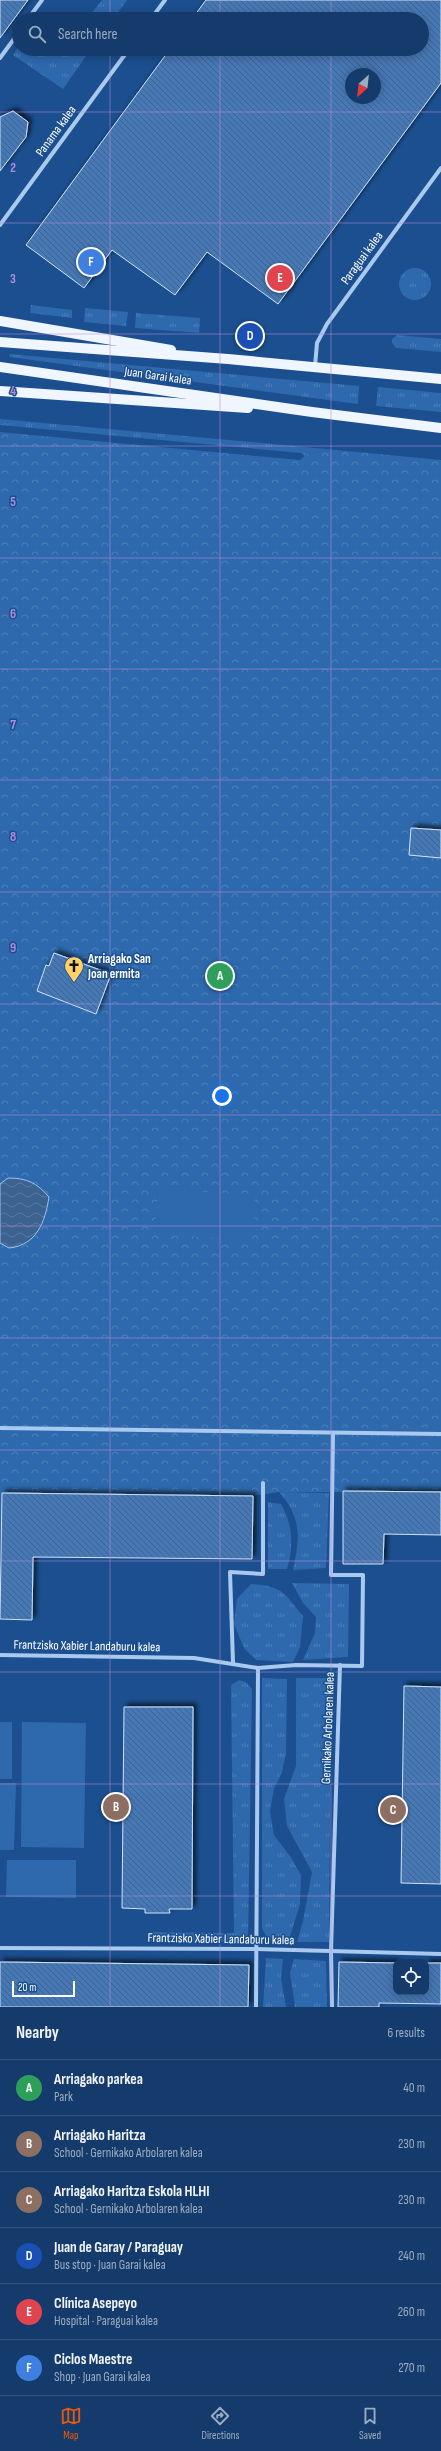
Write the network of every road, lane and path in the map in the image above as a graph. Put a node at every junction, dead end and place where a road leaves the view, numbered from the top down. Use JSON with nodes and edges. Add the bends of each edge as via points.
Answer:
{"nodes":[{"id":1,"x":42,"y":0,"type":"edge"},
{"id":2,"x":165,"y":0,"type":"edge"},
{"id":3,"x":33,"y":12,"type":"edge"},
{"id":4,"x":156,"y":12,"type":"edge"},
{"id":5,"x":12,"y":42,"type":"edge"},
{"id":6,"x":124,"y":56,"type":"edge"},
{"id":7,"x":0,"y":58,"type":"edge"},
{"id":8,"x":441,"y":168,"type":"edge"},
{"id":9,"x":0,"y":226,"type":"edge"},
{"id":10,"x":0,"y":321,"type":"edge"},
{"id":11,"x":0,"y":342,"type":"edge"},
{"id":12,"x":228,"y":359,"type":"junction"},
{"id":13,"x":0,"y":367,"type":"edge"},
{"id":14,"x":315,"y":367,"type":"junction"},
{"id":15,"x":441,"y":379,"type":"edge"},
{"id":16,"x":0,"y":391,"type":"edge"},
{"id":17,"x":312,"y":412,"type":"junction"},
{"id":18,"x":441,"y":428,"type":"edge"},
{"id":19,"x":0,"y":1428,"type":"edge"},
{"id":20,"x":332,"y":1434,"type":"junction"},
{"id":21,"x":441,"y":1434,"type":"edge"},
{"id":22,"x":263,"y":1483,"type":"dead end"},
{"id":23,"x":0,"y":1655,"type":"edge"},
{"id":24,"x":233,"y":1663,"type":"junction"},
{"id":25,"x":340,"y":1665,"type":"junction"},
{"id":26,"x":258,"y":1668,"type":"junction"},
{"id":27,"x":0,"y":1948,"type":"edge"},
{"id":28,"x":256,"y":1949,"type":"junction"},
{"id":29,"x":331,"y":1951,"type":"junction"},
{"id":30,"x":441,"y":1954,"type":"edge"},
{"id":31,"x":256,"y":2007,"type":"edge"},
{"id":32,"x":332,"y":2007,"type":"edge"}],
"edges":[{"from":1,"to":3,"type":"street"},
{"from":2,"to":4,"type":"street"},
{"from":5,"to":7,"type":"street"},
{"from":6,"to":9,"type":"street","name":"Panama kalea"},
{"from":8,"to":14,"type":"street","name":"Paraguai kalea","via":[[327,324],[317,343]]},
{"from":10,"to":12,"type":"main road","name":"Juan Garai kalea"},
{"from":11,"to":12,"type":"main road","name":"Juan Garai kalea"},
{"from":12,"to":14,"type":"main road","name":"Juan Garai kalea"},
{"from":13,"to":17,"type":"main road","name":"Juan Garai kalea"},
{"from":14,"to":15,"type":"main road","name":"Juan Garai kalea"},
{"from":16,"to":17,"type":"main road","name":"Juan Garai kalea"},
{"from":17,"to":18,"type":"main road","name":"Juan Garai kalea"},
{"from":19,"to":20,"type":"street","via":[[272,1430]]},
{"from":20,"to":21,"type":"street"},
{"from":20,"to":25,"type":"street","name":"Gernikako Arbolaren kalea","via":[[331,1575],[363,1575],[362,1666]]},
{"from":22,"to":24,"type":"street","via":[[263,1574],[230,1572]]},
{"from":23,"to":24,"type":"street","name":"Frantzisko Xabier Landaburu kalea","via":[[194,1658]]},
{"from":24,"to":26,"type":"street","name":"Frantzisko Xabier Landaburu kalea"},
{"from":25,"to":26,"type":"street","name":"Frantzisko Xabier Landaburu kalea"},
{"from":25,"to":29,"type":"street","name":"Gernikako Arbolaren kalea"},
{"from":26,"to":28,"type":"street"},
{"from":27,"to":28,"type":"street","name":"Frantzisko Xabier Landaburu kalea"},
{"from":28,"to":29,"type":"street","name":"Frantzisko Xabier Landaburu kalea"},
{"from":28,"to":31,"type":"street"},
{"from":29,"to":30,"type":"street","name":"Frantzisko Xabier Landaburu kalea"},
{"from":29,"to":32,"type":"street","name":"Gernikako Arbolaren kalea"}]}
